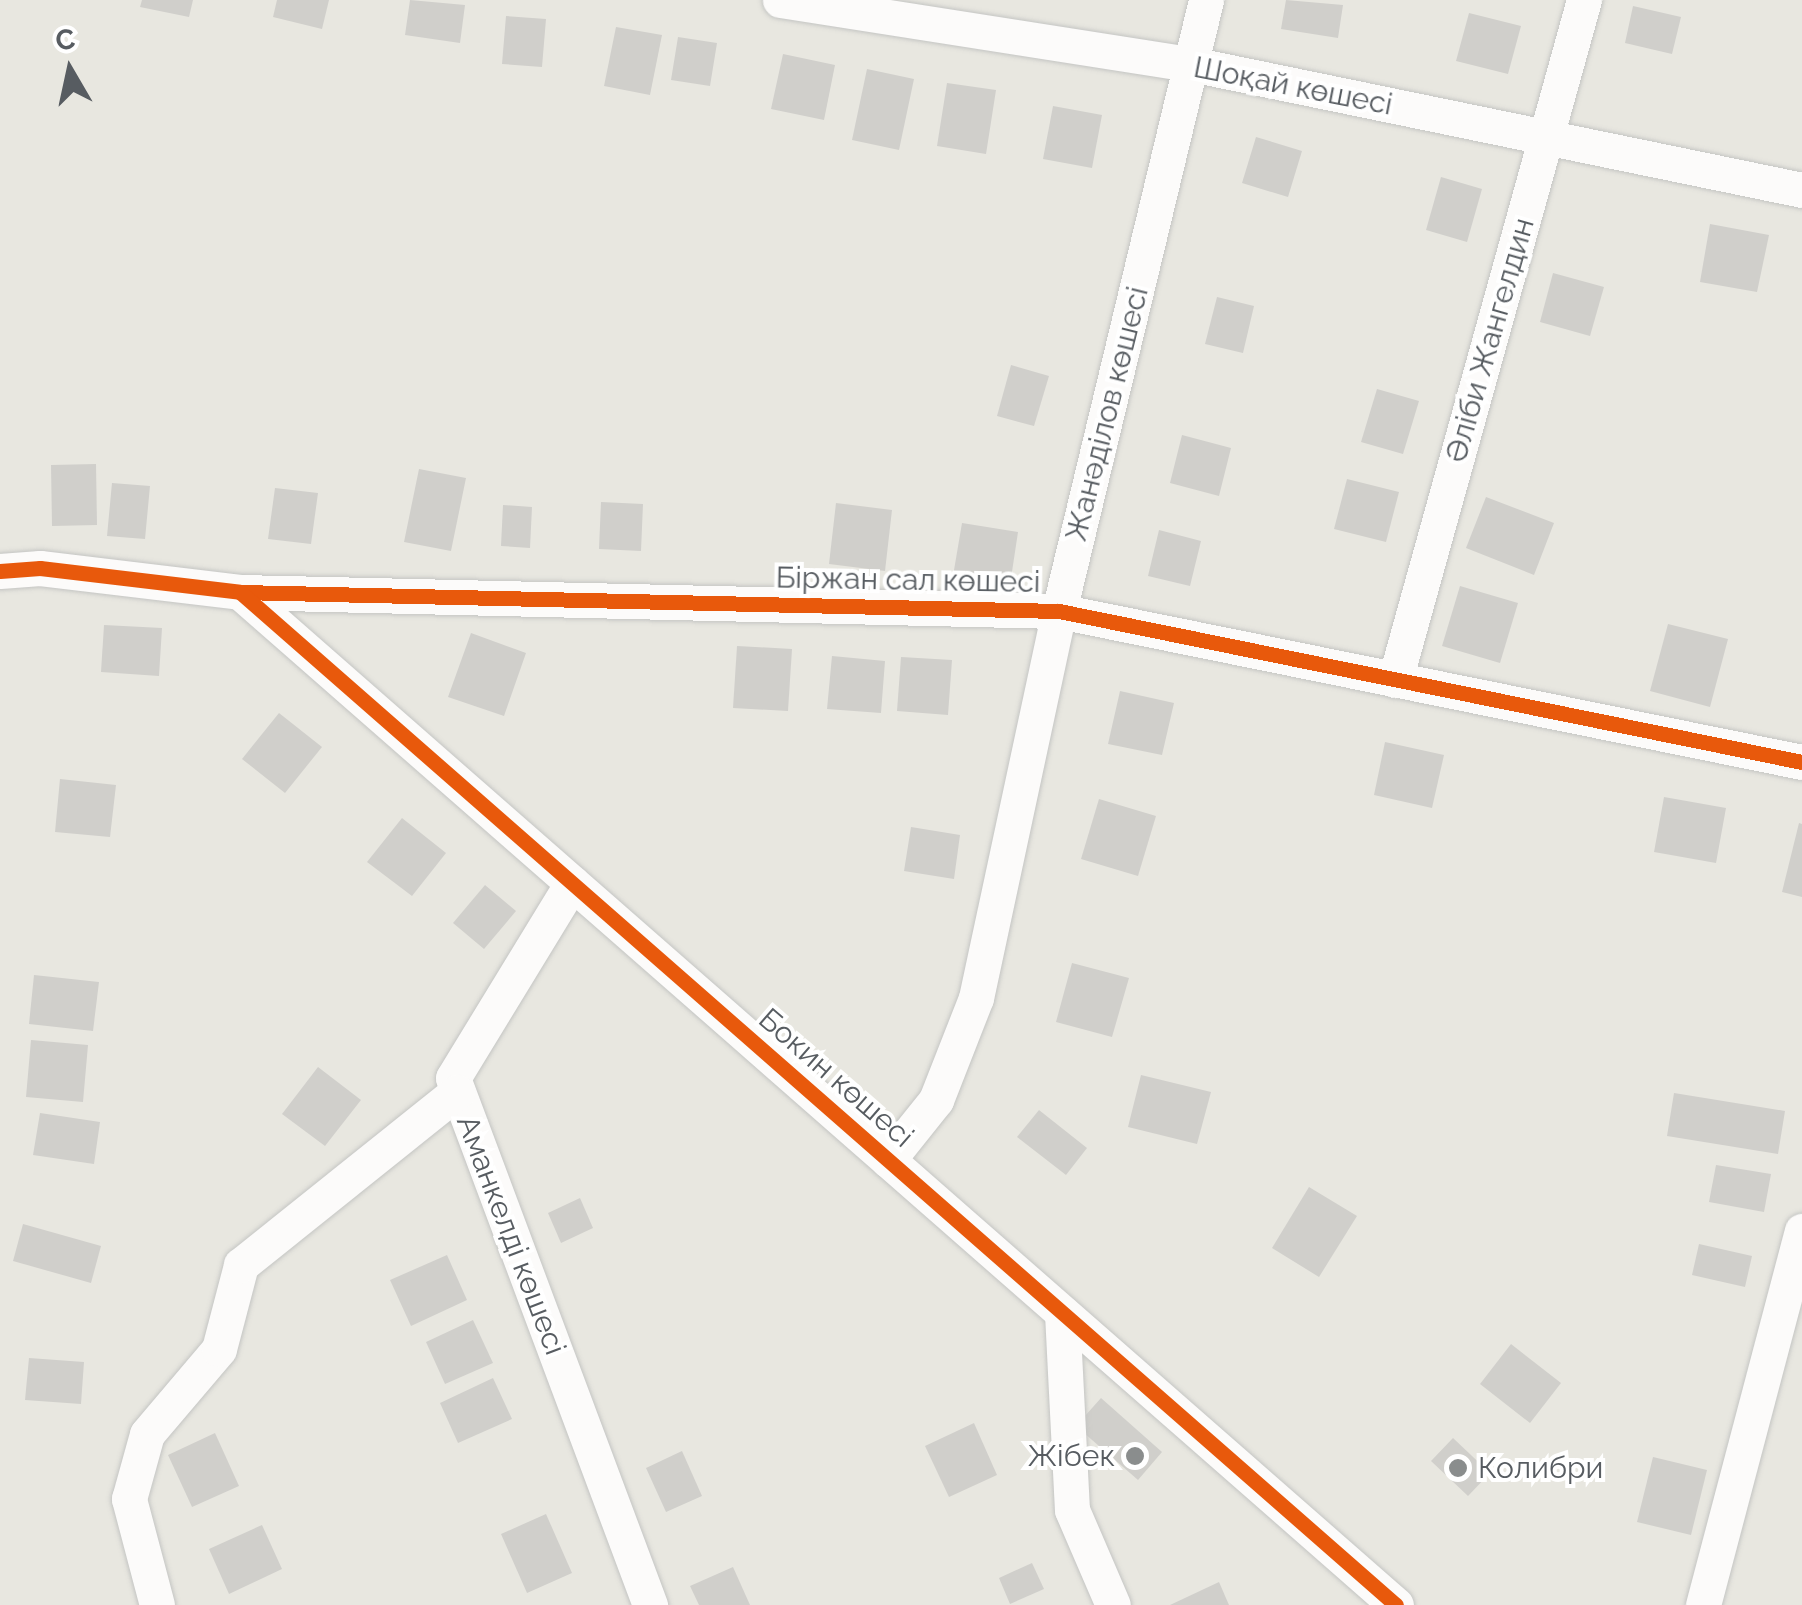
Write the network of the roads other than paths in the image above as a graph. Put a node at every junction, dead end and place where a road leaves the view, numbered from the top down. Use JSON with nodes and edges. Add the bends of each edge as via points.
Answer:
{"nodes":[{"id":1,"x":780,"y":0,"type":"edge"},
{"id":2,"x":1206,"y":0,"type":"edge"},
{"id":3,"x":1584,"y":0,"type":"edge"},
{"id":4,"x":1191,"y":64,"type":"junction"},
{"id":5,"x":1546,"y":137,"type":"junction"},
{"id":6,"x":1802,"y":190,"type":"edge"},
{"id":7,"x":0,"y":570,"type":"edge"},
{"id":8,"x":240,"y":592,"type":"junction"},
{"id":9,"x":1059,"y":611,"type":"junction"},
{"id":10,"x":1395,"y":680,"type":"junction"},
{"id":11,"x":1802,"y":762,"type":"edge"},
{"id":12,"x":572,"y":883,"type":"junction"},
{"id":13,"x":458,"y":1092,"type":"junction"},
{"id":14,"x":888,"y":1160,"type":"junction"},
{"id":15,"x":1802,"y":1231,"type":"edge"},
{"id":16,"x":1062,"y":1313,"type":"junction"},
{"id":17,"x":157,"y":1605,"type":"edge"},
{"id":18,"x":650,"y":1605,"type":"edge"},
{"id":19,"x":1112,"y":1605,"type":"edge"},
{"id":20,"x":1396,"y":1605,"type":"edge"},
{"id":21,"x":1704,"y":1605,"type":"edge"}],
"edges":[{"from":1,"to":4,"type":"street","name":"Шоқай көшесі"},
{"from":2,"to":4,"type":"street","name":"Жанәділов көшесі"},
{"from":3,"to":5,"type":"street","name":"Әліби Жангелдин"},
{"from":4,"to":5,"type":"street","name":"Шоқай көшесі"},
{"from":4,"to":9,"type":"street","name":"Жанәділов көшесі"},
{"from":5,"to":6,"type":"street","name":"Шоқай көшесі"},
{"from":5,"to":10,"type":"street","name":"Әліби Жангелдин"},
{"from":7,"to":8,"type":"street","name":"Біржан сал көшесі","via":[[40,568]]},
{"from":8,"to":9,"type":"street","name":"Біржан сал көшесі"},
{"from":8,"to":12,"type":"street","name":"Бокин көшесі"},
{"from":9,"to":10,"type":"street","name":"Біржан сал көшесі"},
{"from":9,"to":14,"type":"street","name":"Жанәділов көшесі","via":[[976,998],[936,1100]]},
{"from":10,"to":11,"type":"street","name":"Біржан сал көшесі"},
{"from":12,"to":13,"type":"street","name":"Аманкелді көшесі","via":[[452,1078]]},
{"from":12,"to":14,"type":"street","name":"Бокин көшесі"},
{"from":13,"to":17,"type":"street","via":[[241,1264],[220,1349],[147,1434],[129,1500]]},
{"from":13,"to":18,"type":"street","name":"Аманкелді көшесі"},
{"from":14,"to":16,"type":"street","name":"Бокин көшесі"},
{"from":15,"to":21,"type":"street"},
{"from":16,"to":19,"type":"street","via":[[1072,1510]]},
{"from":16,"to":20,"type":"street","name":"Бокин көшесі"}]}
